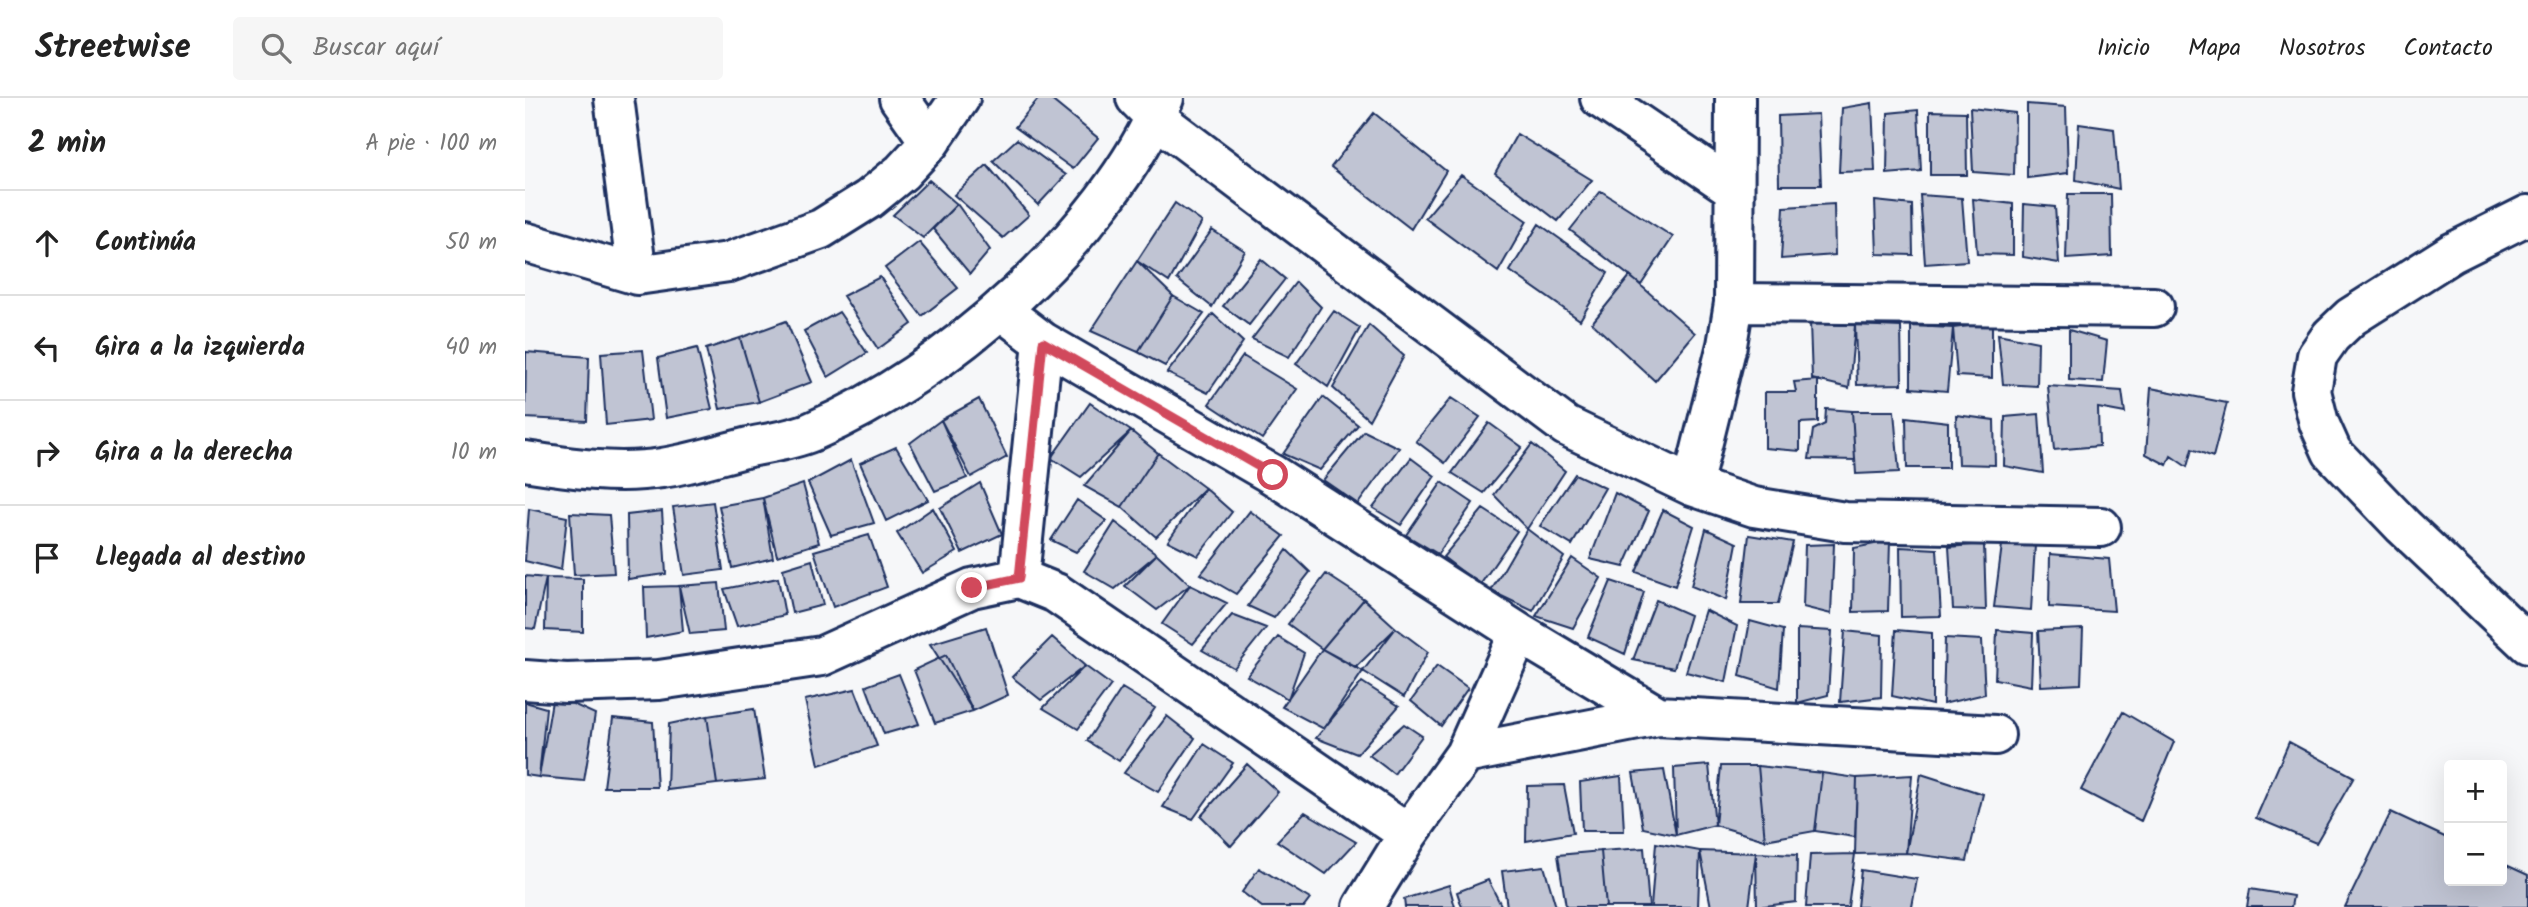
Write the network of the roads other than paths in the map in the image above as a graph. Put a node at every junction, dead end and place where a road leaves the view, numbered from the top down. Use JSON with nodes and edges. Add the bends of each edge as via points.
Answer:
{"nodes":[{"id":1,"x":614,"y":98,"type":"edge"},
{"id":2,"x":899,"y":98,"type":"edge"},
{"id":3,"x":960,"y":98,"type":"edge"},
{"id":4,"x":1600,"y":98,"type":"edge"},
{"id":5,"x":1735,"y":98,"type":"edge"},
{"id":6,"x":1152,"y":105,"type":"edge"},
{"id":7,"x":930,"y":142,"type":"junction"},
{"id":8,"x":1734,"y":189,"type":"junction"},
{"id":9,"x":2528,"y":215,"type":"edge"},
{"id":10,"x":525,"y":242,"type":"edge"},
{"id":11,"x":637,"y":275,"type":"junction"},
{"id":12,"x":1734,"y":303,"type":"junction"},
{"id":13,"x":2154,"y":307,"type":"dead end"},
{"id":14,"x":1001,"y":310,"type":"junction"},
{"id":15,"x":1043,"y":342,"type":"junction"},
{"id":16,"x":525,"y":461,"type":"edge"},
{"id":17,"x":1692,"y":485,"type":"junction"},
{"id":18,"x":2101,"y":527,"type":"dead end"},
{"id":19,"x":1019,"y":578,"type":"junction"},
{"id":20,"x":1518,"y":634,"type":"junction"},
{"id":21,"x":2528,"y":644,"type":"edge"},
{"id":22,"x":525,"y":680,"type":"edge"},
{"id":23,"x":1658,"y":716,"type":"junction"},
{"id":24,"x":1995,"y":735,"type":"dead end"},
{"id":25,"x":1465,"y":754,"type":"junction"},
{"id":26,"x":1408,"y":834,"type":"junction"},
{"id":27,"x":1363,"y":907,"type":"edge"}],
"edges":[{"from":1,"to":11,"type":"street"},
{"from":2,"to":7,"type":"street"},
{"from":3,"to":7,"type":"street"},
{"from":4,"to":8,"type":"street"},
{"from":5,"to":8,"type":"street"},
{"from":6,"to":14,"type":"street","via":[[1086,225]]},
{"from":6,"to":17,"type":"street","via":[[1566,426]]},
{"from":7,"to":11,"type":"street","via":[[877,192],[821,229],[730,262]]},
{"from":8,"to":12,"type":"street"},
{"from":9,"to":21,"type":"street","via":[[2452,253],[2351,317],[2317,356],[2311,391],[2332,452]]},
{"from":10,"to":11,"type":"street"},
{"from":12,"to":13,"type":"street"},
{"from":12,"to":17,"type":"street"},
{"from":14,"to":15,"type":"street"},
{"from":14,"to":16,"type":"street","via":[[881,398],[808,434],[660,468],[576,469]]},
{"from":15,"to":19,"type":"street"},
{"from":15,"to":20,"type":"street","via":[[1273,475]]},
{"from":17,"to":18,"type":"street","via":[[1753,507],[1845,522]]},
{"from":19,"to":22,"type":"street","via":[[972,588],[822,656],[659,680]]},
{"from":19,"to":26,"type":"street","via":[[1056,593]]},
{"from":20,"to":23,"type":"street"},
{"from":20,"to":25,"type":"street"},
{"from":23,"to":24,"type":"street"},
{"from":23,"to":25,"type":"street"},
{"from":25,"to":26,"type":"street"},
{"from":26,"to":27,"type":"street"}]}
